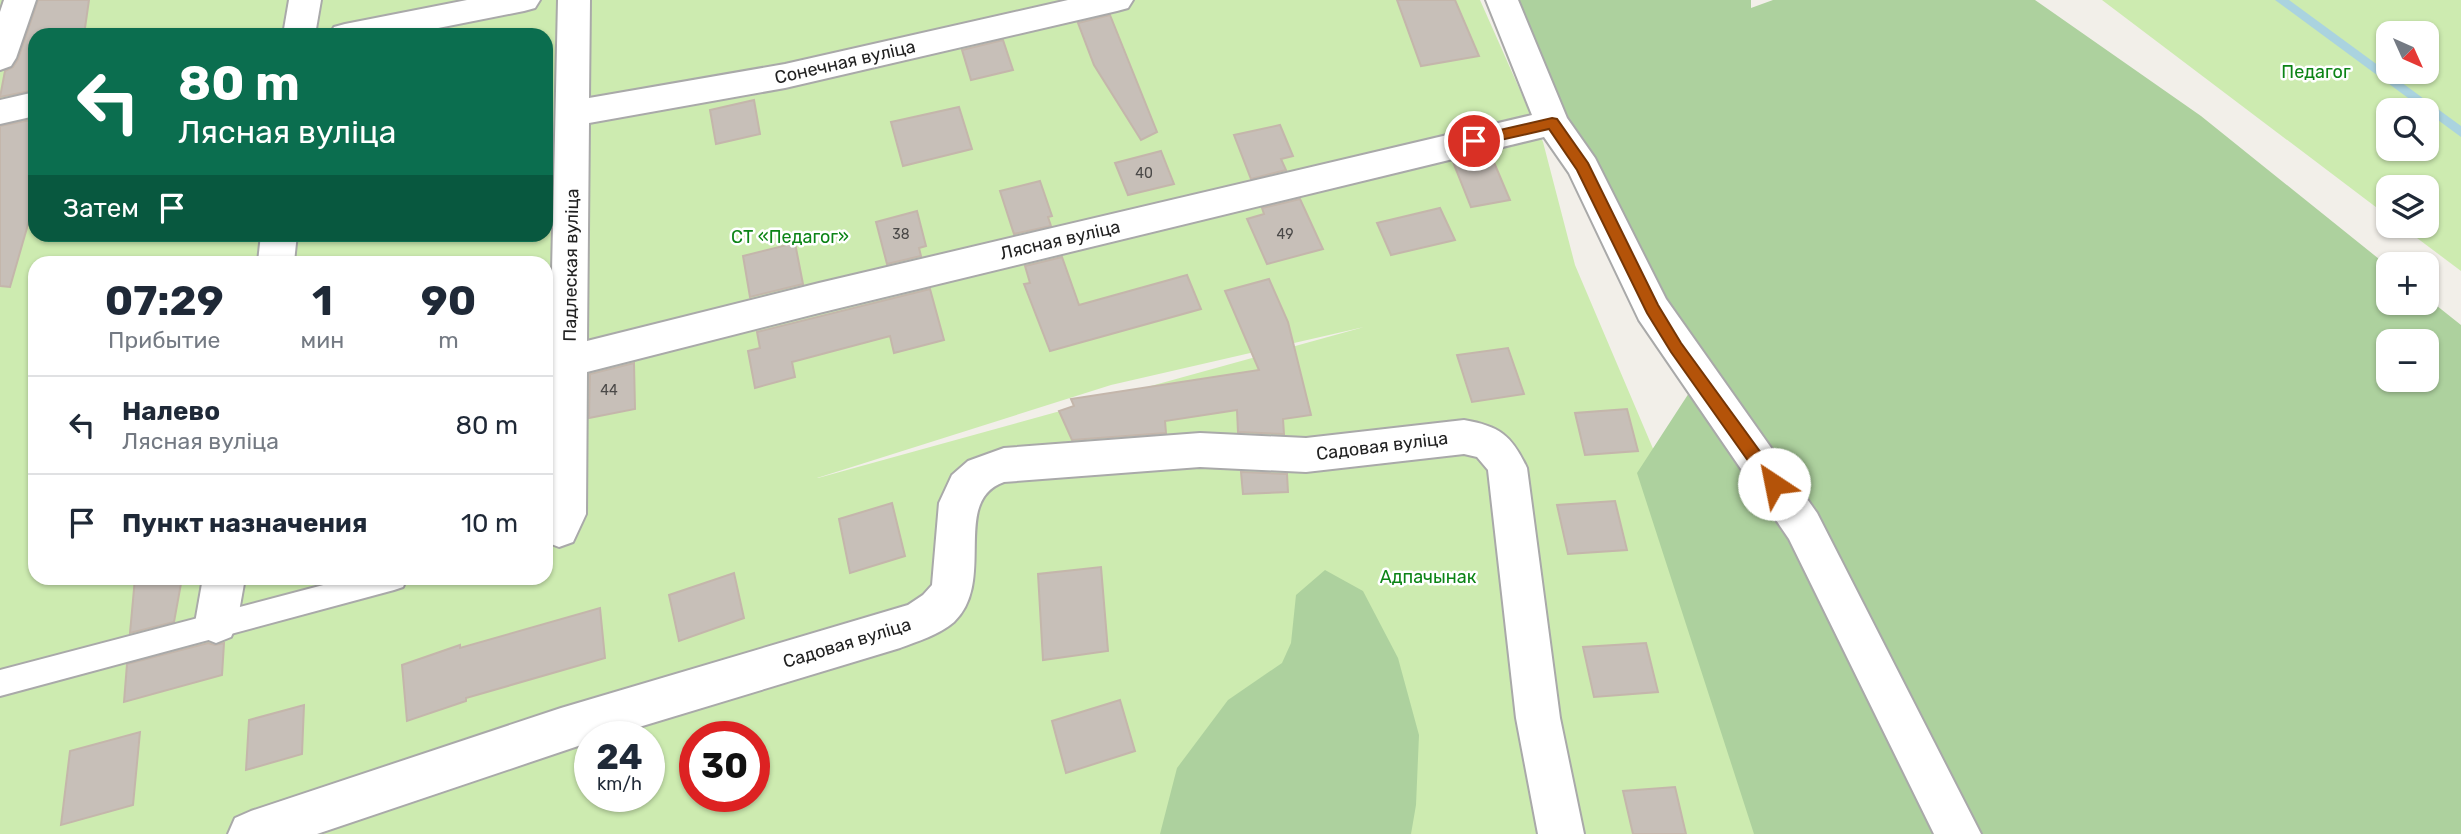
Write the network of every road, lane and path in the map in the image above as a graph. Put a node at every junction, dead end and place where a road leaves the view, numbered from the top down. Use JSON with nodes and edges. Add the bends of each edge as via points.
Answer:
{"nodes":[{"id":1,"x":20,"y":0,"type":"edge"},
{"id":2,"x":305,"y":0,"type":"edge"},
{"id":3,"x":524,"y":0,"type":"edge"},
{"id":4,"x":574,"y":0,"type":"edge"},
{"id":5,"x":1117,"y":0,"type":"edge"},
{"id":6,"x":1502,"y":0,"type":"edge"},
{"id":7,"x":300,"y":28,"type":"edge"},
{"id":8,"x":381,"y":28,"type":"edge"},
{"id":9,"x":0,"y":58,"type":"edge"},
{"id":10,"x":28,"y":106,"type":"edge"},
{"id":11,"x":0,"y":112,"type":"edge"},
{"id":12,"x":571,"y":114,"type":"junction"},
{"id":13,"x":1552,"y":123,"type":"junction"},
{"id":14,"x":569,"y":361,"type":"junction"},
{"id":15,"x":553,"y":532,"type":"edge"},
{"id":16,"x":223,"y":585,"type":"edge"},
{"id":17,"x":366,"y":585,"type":"edge"},
{"id":18,"x":216,"y":623,"type":"junction"},
{"id":19,"x":0,"y":683,"type":"edge"},
{"id":20,"x":251,"y":834,"type":"edge"},
{"id":21,"x":1561,"y":834,"type":"edge"},
{"id":22,"x":1958,"y":834,"type":"edge"}],
"edges":[{"from":1,"to":9,"type":"street"},
{"from":2,"to":7,"type":"street"},
{"from":3,"to":8,"type":"street"},
{"from":4,"to":12,"type":"street","name":"Падлеская вуліца"},
{"from":5,"to":12,"type":"street","name":"Сонечная вуліца","via":[[785,76]]},
{"from":6,"to":13,"type":"street"},
{"from":10,"to":11,"type":"street"},
{"from":12,"to":14,"type":"street","name":"Падлеская вуліца"},
{"from":13,"to":14,"type":"street","name":"Лясная вуліца"},
{"from":13,"to":22,"type":"street","via":[[1583,167],[1652,309],[1803,526]]},
{"from":14,"to":15,"type":"street","name":"Падлеская вуліца","via":[[566,514]]},
{"from":16,"to":18,"type":"street"},
{"from":17,"to":18,"type":"lane"},
{"from":18,"to":19,"type":"lane"},
{"from":20,"to":21,"type":"street","name":"Садовая вуліца","via":[[561,729],[927,617],[944,603],[953,587],[956,513],[962,494],[978,475],[1004,465],[1200,450],[1306,455],[1431,440],[1483,439],[1498,451],[1507,468],[1538,718]]}]}
